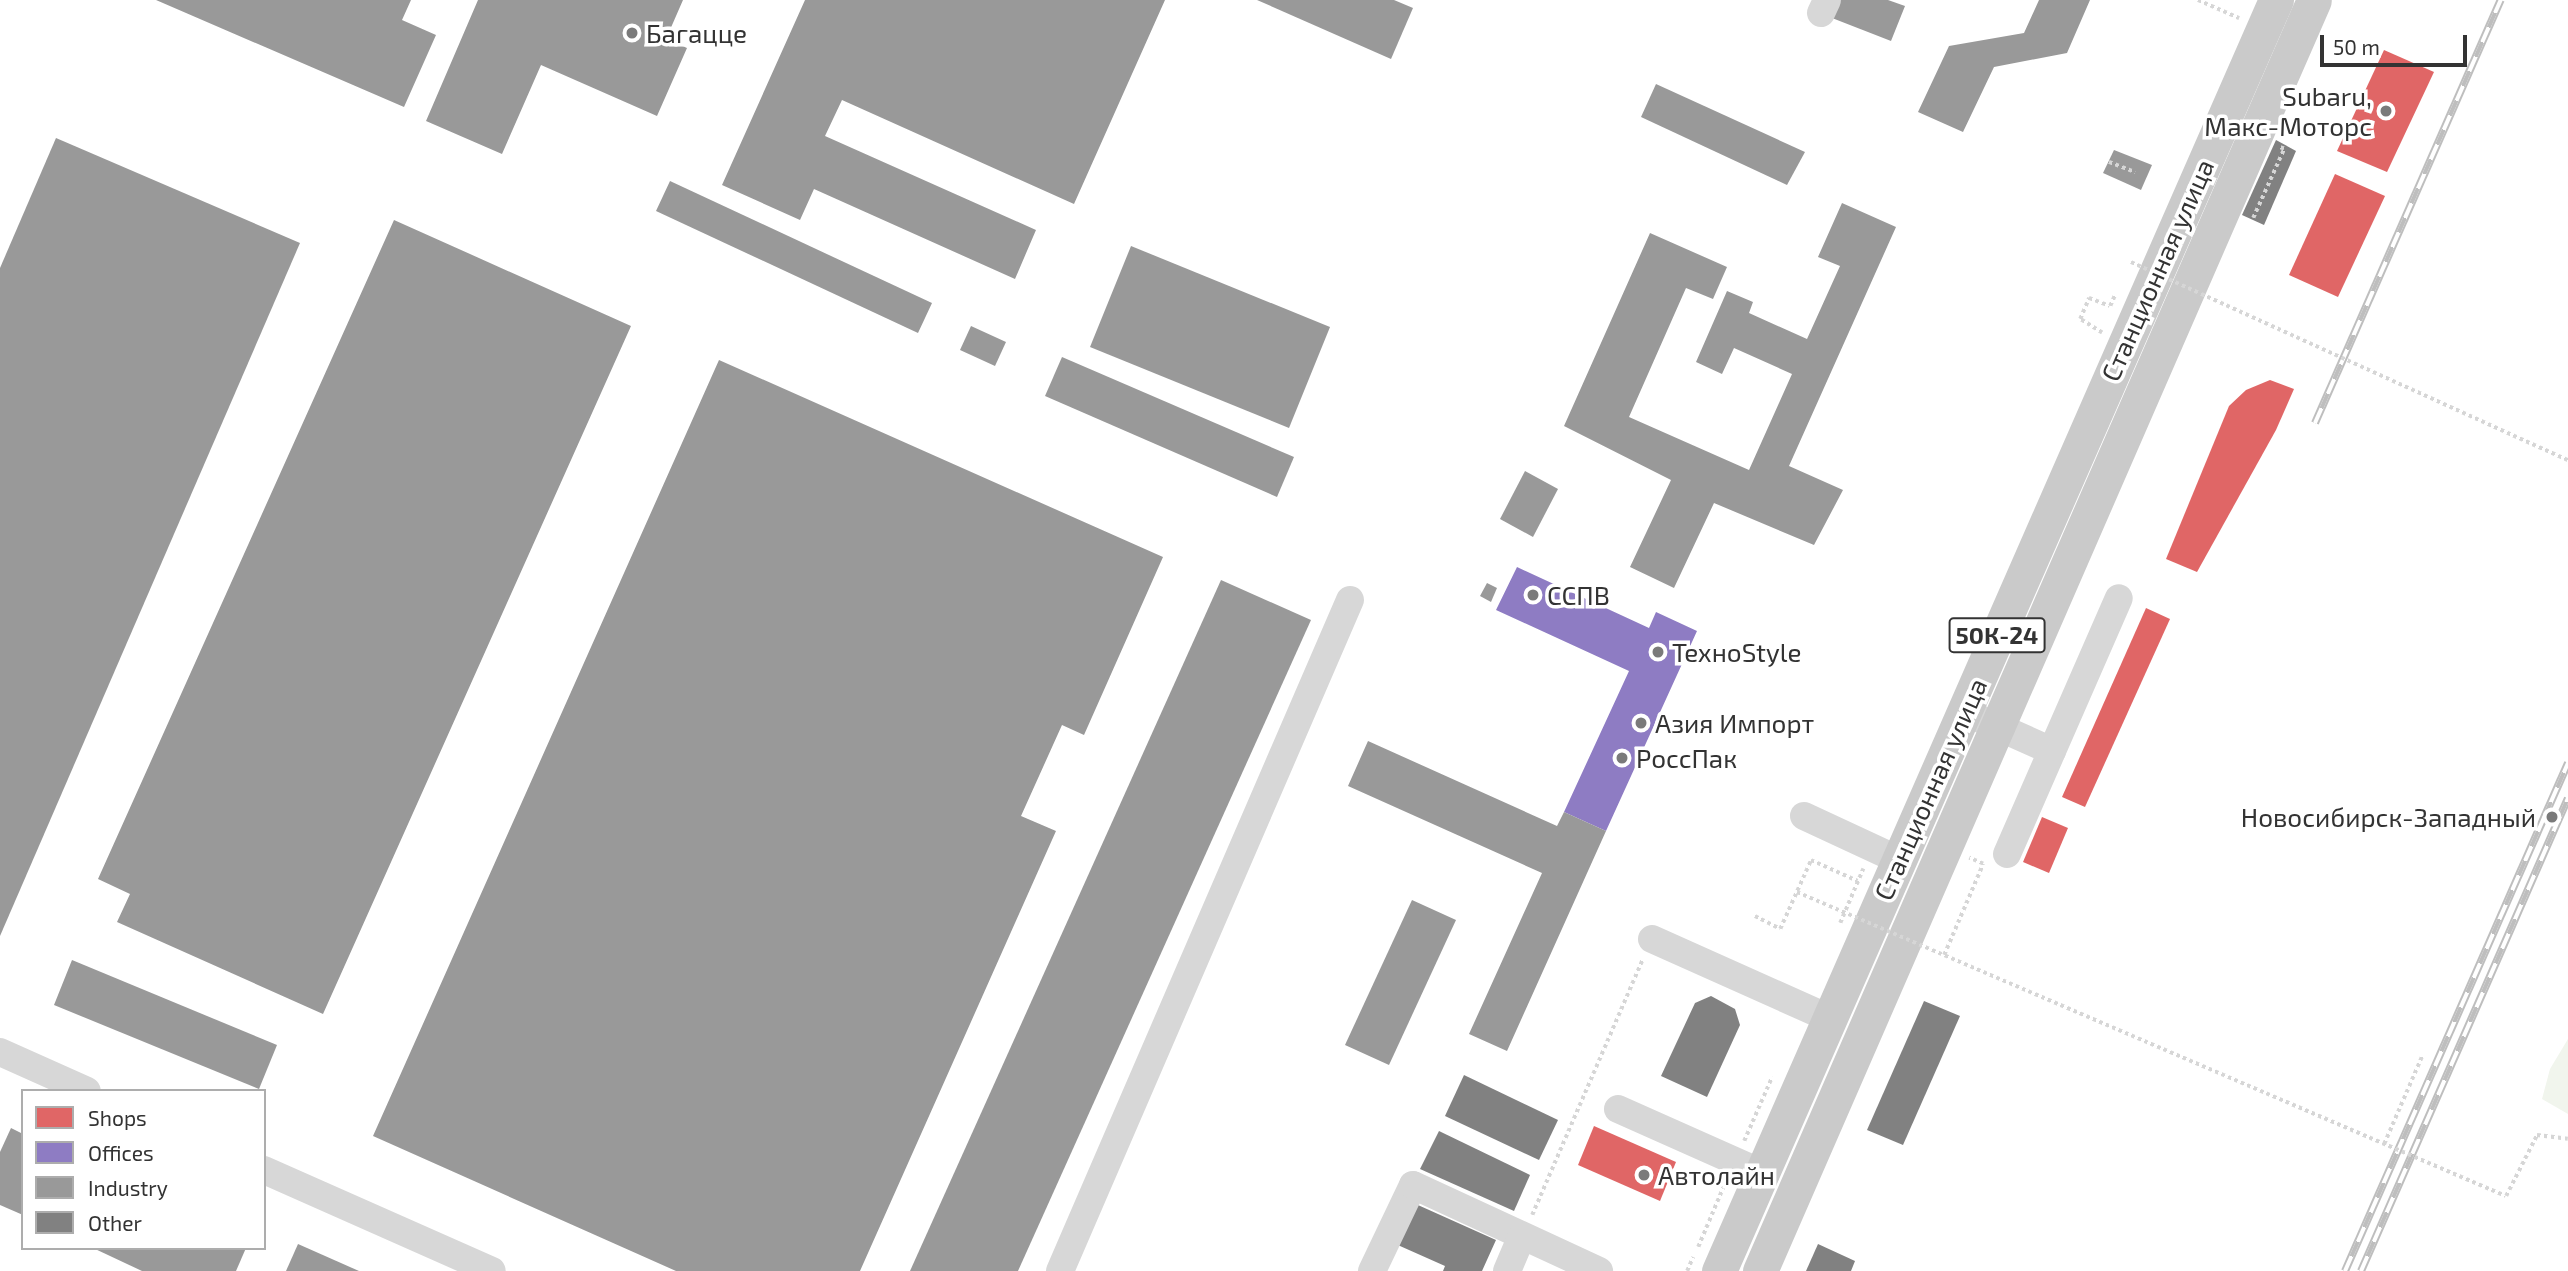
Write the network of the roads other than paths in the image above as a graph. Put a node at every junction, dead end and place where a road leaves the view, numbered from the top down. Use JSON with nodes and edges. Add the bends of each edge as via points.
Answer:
{"nodes":[{"id":1,"x":2314,"y":0,"type":"edge"},
{"id":2,"x":2269,"y":15,"type":"edge"},
{"id":3,"x":2119,"y":598,"type":"dead end"},
{"id":4,"x":1350,"y":600,"type":"dead end"},
{"id":5,"x":1964,"y":713,"type":"junction"},
{"id":6,"x":1996,"y":726,"type":"junction"},
{"id":7,"x":2052,"y":751,"type":"junction"},
{"id":8,"x":1804,"y":816,"type":"dead end"},
{"id":9,"x":1995,"y":859,"type":"road end"},
{"id":10,"x":1899,"y":860,"type":"junction"},
{"id":11,"x":1652,"y":939,"type":"road end"},
{"id":12,"x":1831,"y":1019,"type":"junction"},
{"id":13,"x":0,"y":1052,"type":"edge"},
{"id":14,"x":83,"y":1089,"type":"edge"},
{"id":15,"x":1618,"y":1110,"type":"dead end"},
{"id":16,"x":266,"y":1171,"type":"edge"},
{"id":17,"x":1762,"y":1173,"type":"junction"},
{"id":18,"x":1522,"y":1236,"type":"junction"},
{"id":19,"x":492,"y":1271,"type":"edge"},
{"id":20,"x":1060,"y":1271,"type":"edge"},
{"id":21,"x":1372,"y":1271,"type":"edge"},
{"id":22,"x":1507,"y":1271,"type":"edge"},
{"id":23,"x":1599,"y":1271,"type":"edge"},
{"id":24,"x":1719,"y":1271,"type":"edge"},
{"id":25,"x":1760,"y":1271,"type":"edge"}],
"edges":[{"from":1,"to":6,"type":"main road","name":"Станционная улица","number":"50К-24"},
{"from":2,"to":5,"type":"main road","name":"Станционная улица","number":"50К-24"},
{"from":3,"to":7,"type":"lane"},
{"from":4,"to":20,"type":"lane"},
{"from":5,"to":6,"type":"lane"},
{"from":5,"to":10,"type":"main road","name":"Станционная улица","number":"50К-24"},
{"from":6,"to":7,"type":"lane"},
{"from":6,"to":25,"type":"main road","name":"Станционная улица","number":"50К-24"},
{"from":7,"to":9,"type":"lane"},
{"from":8,"to":10,"type":"lane"},
{"from":10,"to":12,"type":"main road","name":"Станционная улица","number":"50К-24"},
{"from":11,"to":12,"type":"lane"},
{"from":12,"to":17,"type":"main road","name":"Станционная улица","number":"50К-24"},
{"from":13,"to":14,"type":"lane"},
{"from":15,"to":17,"type":"lane"},
{"from":16,"to":19,"type":"lane"},
{"from":17,"to":24,"type":"main road","name":"Станционная улица","number":"50К-24"},
{"from":18,"to":21,"type":"lane","via":[[1413,1185]]},
{"from":18,"to":22,"type":"lane"},
{"from":18,"to":23,"type":"lane"}]}
